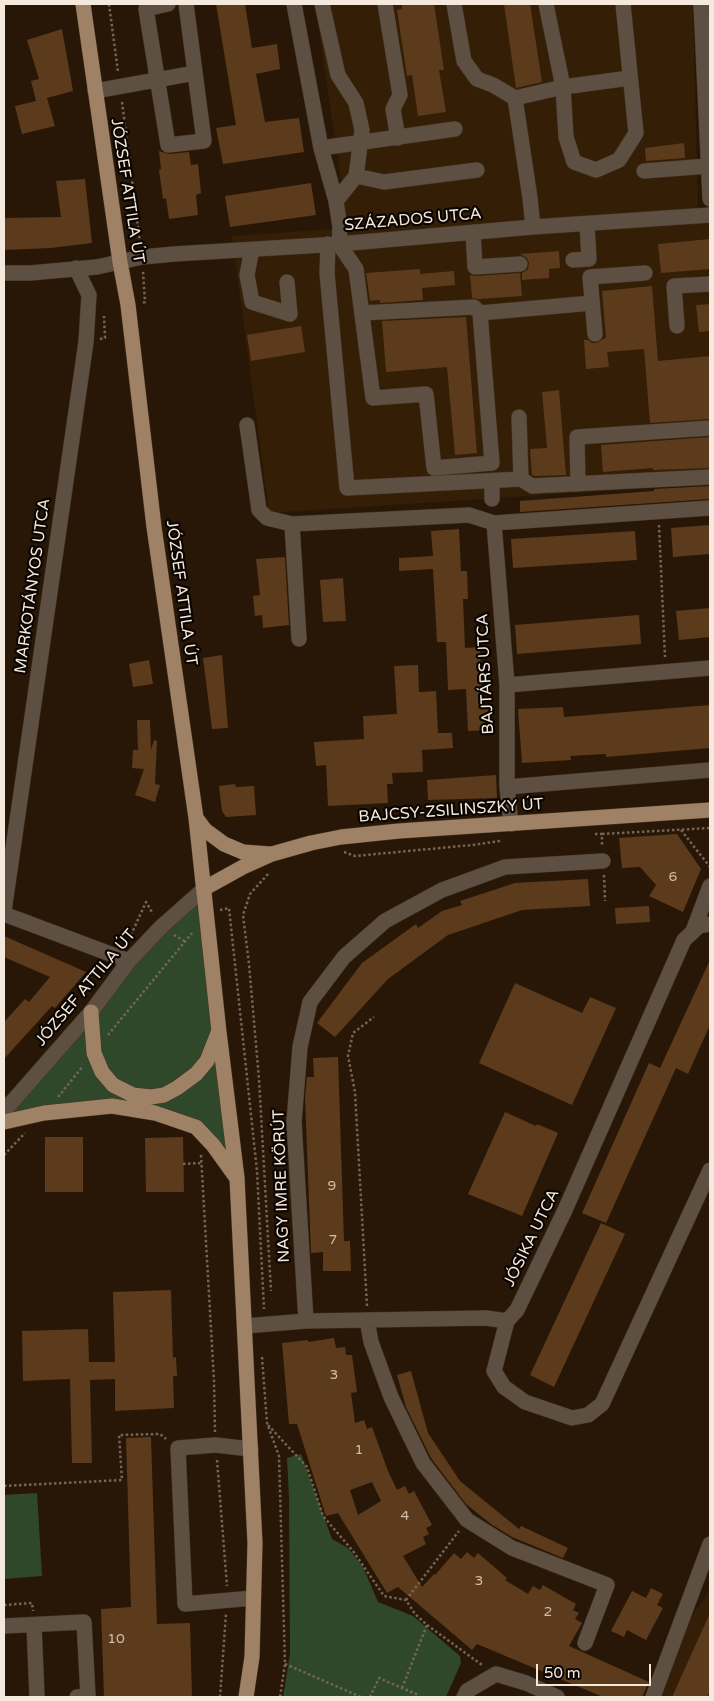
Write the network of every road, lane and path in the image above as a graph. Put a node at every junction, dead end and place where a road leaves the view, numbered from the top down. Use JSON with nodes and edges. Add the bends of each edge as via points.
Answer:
{"nodes":[{"id":1,"x":83,"y":4,"type":"edge"},
{"id":2,"x":109,"y":4,"type":"edge"},
{"id":3,"x":168,"y":4,"type":"edge"},
{"id":4,"x":186,"y":4,"type":"edge"},
{"id":5,"x":294,"y":4,"type":"edge"},
{"id":6,"x":322,"y":4,"type":"edge"},
{"id":7,"x":385,"y":4,"type":"edge"},
{"id":8,"x":454,"y":4,"type":"edge"},
{"id":9,"x":546,"y":4,"type":"edge"},
{"id":10,"x":623,"y":4,"type":"edge"},
{"id":11,"x":704,"y":6,"type":"edge"},
{"id":12,"x":195,"y":73,"type":"junction"},
{"id":13,"x":630,"y":78,"type":"junction"},
{"id":14,"x":158,"y":80,"type":"junction"},
{"id":15,"x":120,"y":87,"type":"junction"},
{"id":16,"x":562,"y":87,"type":"junction"},
{"id":17,"x":95,"y":91,"type":"junction"},
{"id":18,"x":515,"y":98,"type":"junction"},
{"id":19,"x":455,"y":129,"type":"dead end"},
{"id":20,"x":398,"y":138,"type":"junction"},
{"id":21,"x":361,"y":142,"type":"junction"},
{"id":22,"x":320,"y":148,"type":"junction"},
{"id":23,"x":708,"y":166,"type":"junction"},
{"id":24,"x":477,"y":170,"type":"dead end"},
{"id":25,"x":644,"y":171,"type":"dead end"},
{"id":26,"x":356,"y":176,"type":"junction"},
{"id":27,"x":710,"y":199,"type":"edge"},
{"id":28,"x":336,"y":202,"type":"junction"},
{"id":29,"x":710,"y":215,"type":"edge"},
{"id":30,"x":587,"y":224,"type":"junction"},
{"id":31,"x":533,"y":227,"type":"junction"},
{"id":32,"x":473,"y":232,"type":"junction"},
{"id":33,"x":333,"y":244,"type":"junction"},
{"id":34,"x":251,"y":254,"type":"dead end"},
{"id":35,"x":142,"y":257,"type":"junction"},
{"id":36,"x":573,"y":260,"type":"dead end"},
{"id":37,"x":120,"y":262,"type":"junction"},
{"id":38,"x":520,"y":264,"type":"dead end"},
{"id":39,"x":76,"y":268,"type":"junction"},
{"id":40,"x":4,"y":273,"type":"edge"},
{"id":41,"x":645,"y":273,"type":"dead end"},
{"id":42,"x":287,"y":282,"type":"dead end"},
{"id":43,"x":710,"y":284,"type":"edge"},
{"id":44,"x":592,"y":303,"type":"junction"},
{"id":45,"x":128,"y":305,"type":"junction"},
{"id":46,"x":362,"y":313,"type":"junction"},
{"id":47,"x":480,"y":313,"type":"junction"},
{"id":48,"x":104,"y":315,"type":"dead end"},
{"id":49,"x":677,"y":326,"type":"dead end"},
{"id":50,"x":595,"y":334,"type":"dead end"},
{"id":51,"x":86,"y":342,"type":"junction"},
{"id":52,"x":519,"y":417,"type":"dead end"},
{"id":53,"x":247,"y":425,"type":"dead end"},
{"id":54,"x":710,"y":428,"type":"edge"},
{"id":55,"x":710,"y":477,"type":"edge"},
{"id":56,"x":520,"y":479,"type":"junction"},
{"id":57,"x":492,"y":481,"type":"junction"},
{"id":58,"x":578,"y":484,"type":"junction"},
{"id":59,"x":492,"y":498,"type":"dead end"},
{"id":60,"x":710,"y":508,"type":"edge"},
{"id":61,"x":658,"y":511,"type":"junction"},
{"id":62,"x":494,"y":523,"type":"junction"},
{"id":63,"x":292,"y":524,"type":"junction"},
{"id":64,"x":299,"y":640,"type":"dead end"},
{"id":65,"x":710,"y":668,"type":"edge"},
{"id":66,"x":666,"y":672,"type":"junction"},
{"id":67,"x":507,"y":685,"type":"junction"},
{"id":68,"x":710,"y":770,"type":"edge"},
{"id":69,"x":507,"y":787,"type":"junction"},
{"id":70,"x":710,"y":810,"type":"edge"},
{"id":71,"x":196,"y":818,"type":"junction"},
{"id":72,"x":510,"y":824,"type":"junction"},
{"id":73,"x":710,"y":828,"type":"edge"},
{"id":74,"x":680,"y":830,"type":"junction"},
{"id":75,"x":592,"y":834,"type":"dead end"},
{"id":76,"x":602,"y":834,"type":"junction"},
{"id":77,"x":503,"y":840,"type":"dead end"},
{"id":78,"x":344,"y":852,"type":"dead end"},
{"id":79,"x":272,"y":854,"type":"junction"},
{"id":80,"x":603,"y":861,"type":"junction"},
{"id":81,"x":710,"y":867,"type":"edge"},
{"id":82,"x":272,"y":871,"type":"dead end"},
{"id":83,"x":710,"y":886,"type":"edge"},
{"id":84,"x":205,"y":888,"type":"junction"},
{"id":85,"x":606,"y":901,"type":"dead end"},
{"id":86,"x":4,"y":913,"type":"edge"},
{"id":87,"x":207,"y":914,"type":"junction"},
{"id":88,"x":162,"y":927,"type":"junction"},
{"id":89,"x":701,"y":927,"type":"edge"},
{"id":90,"x":130,"y":938,"type":"dead end"},
{"id":91,"x":129,"y":961,"type":"junction"},
{"id":92,"x":91,"y":1012,"type":"junction"},
{"id":93,"x":374,"y":1018,"type":"dead end"},
{"id":94,"x":219,"y":1032,"type":"junction"},
{"id":95,"x":4,"y":1111,"type":"edge"},
{"id":96,"x":4,"y":1122,"type":"edge"},
{"id":97,"x":200,"y":1154,"type":"dead end"},
{"id":98,"x":202,"y":1163,"type":"junction"},
{"id":99,"x":184,"y":1164,"type":"dead end"},
{"id":100,"x":710,"y":1170,"type":"edge"},
{"id":101,"x":237,"y":1178,"type":"junction"},
{"id":102,"x":271,"y":1291,"type":"dead end"},
{"id":103,"x":368,"y":1320,"type":"junction"},
{"id":104,"x":306,"y":1321,"type":"junction"},
{"id":105,"x":507,"y":1321,"type":"junction"},
{"id":106,"x":264,"y":1324,"type":"junction"},
{"id":107,"x":245,"y":1326,"type":"junction"},
{"id":108,"x":262,"y":1350,"type":"dead end"},
{"id":109,"x":267,"y":1424,"type":"junction"},
{"id":110,"x":215,"y":1445,"type":"junction"},
{"id":111,"x":178,"y":1448,"type":"junction"},
{"id":112,"x":251,"y":1449,"type":"junction"},
{"id":113,"x":4,"y":1486,"type":"edge"},
{"id":114,"x":467,"y":1520,"type":"junction"},
{"id":115,"x":710,"y":1544,"type":"edge"},
{"id":116,"x":253,"y":1598,"type":"junction"},
{"id":117,"x":227,"y":1600,"type":"junction"},
{"id":118,"x":406,"y":1600,"type":"junction"},
{"id":119,"x":34,"y":1625,"type":"junction"},
{"id":120,"x":427,"y":1625,"type":"junction"},
{"id":121,"x":4,"y":1626,"type":"edge"},
{"id":122,"x":585,"y":1643,"type":"dead end"},
{"id":123,"x":285,"y":1664,"type":"junction"},
{"id":124,"x":496,"y":1674,"type":"junction"},
{"id":125,"x":402,"y":1688,"type":"junction"},
{"id":126,"x":528,"y":1690,"type":"edge"},
{"id":127,"x":38,"y":1697,"type":"edge"},
{"id":128,"x":77,"y":1697,"type":"edge"},
{"id":129,"x":220,"y":1697,"type":"edge"},
{"id":130,"x":246,"y":1697,"type":"edge"},
{"id":131,"x":280,"y":1697,"type":"edge"},
{"id":132,"x":361,"y":1697,"type":"edge"},
{"id":133,"x":370,"y":1697,"type":"edge"},
{"id":134,"x":415,"y":1697,"type":"edge"},
{"id":135,"x":464,"y":1697,"type":"edge"},
{"id":136,"x":557,"y":1697,"type":"edge"},
{"id":137,"x":653,"y":1697,"type":"edge"}],
"edges":[{"from":1,"to":17,"type":"main road","name":"JÓZSEF ATTILA ÚT"},
{"from":2,"to":15,"type":"path"},
{"from":3,"to":14,"type":"street","via":[[146,9]]},
{"from":4,"to":12,"type":"street"},
{"from":5,"to":22,"type":"street"},
{"from":6,"to":21,"type":"street","via":[[338,75],[356,103],[362,130]]},
{"from":7,"to":20,"type":"street","via":[[400,95],[393,110]]},
{"from":8,"to":18,"type":"street","via":[[464,61],[477,79]]},
{"from":9,"to":16,"type":"street"},
{"from":10,"to":13,"type":"street"},
{"from":11,"to":23,"type":"street"},
{"from":12,"to":14,"type":"street"},
{"from":12,"to":14,"type":"street","via":[[204,141],[168,145]]},
{"from":13,"to":16,"type":"street"},
{"from":13,"to":16,"type":"street","via":[[636,133],[619,160],[596,170],[574,162],[566,137]]},
{"from":14,"to":15,"type":"street"},
{"from":15,"to":17,"type":"street"},
{"from":15,"to":35,"type":"path"},
{"from":16,"to":18,"type":"street"},
{"from":17,"to":37,"type":"main road","name":"JÓZSEF ATTILA ÚT"},
{"from":18,"to":31,"type":"street"},
{"from":19,"to":20,"type":"street"},
{"from":20,"to":21,"type":"street"},
{"from":21,"to":22,"type":"street"},
{"from":21,"to":26,"type":"street"},
{"from":22,"to":28,"type":"street"},
{"from":23,"to":25,"type":"street"},
{"from":23,"to":27,"type":"street"},
{"from":24,"to":26,"type":"street","via":[[384,182]]},
{"from":26,"to":28,"type":"street"},
{"from":28,"to":33,"type":"street","via":[[340,227]]},
{"from":29,"to":30,"type":"street","name":"SZÁZADOS UTCA"},
{"from":30,"to":31,"type":"street","name":"SZÁZADOS UTCA"},
{"from":30,"to":36,"type":"street","via":[[589,259]]},
{"from":31,"to":32,"type":"street","name":"SZÁZADOS UTCA"},
{"from":32,"to":33,"type":"street","name":"SZÁZADOS UTCA"},
{"from":32,"to":38,"type":"street","via":[[475,267]]},
{"from":33,"to":35,"type":"street","name":"SZÁZADOS UTCA"},
{"from":33,"to":46,"type":"street","via":[[356,268]]},
{"from":33,"to":57,"type":"street","via":[[327,272],[348,488]]},
{"from":34,"to":42,"type":"street","via":[[247,275],[252,302],[290,314]]},
{"from":35,"to":37,"type":"street","name":"SZÁZADOS UTCA"},
{"from":35,"to":45,"type":"path","via":[[145,302]]},
{"from":37,"to":39,"type":"street","name":"SZÁZADOS UTCA"},
{"from":37,"to":45,"type":"main road","name":"JÓZSEF ATTILA ÚT"},
{"from":39,"to":40,"type":"street","name":"SZÁZADOS UTCA"},
{"from":39,"to":51,"type":"street","name":"MARKOTÁNYOS UTCA","via":[[89,296]]},
{"from":41,"to":44,"type":"street","via":[[590,277]]},
{"from":43,"to":49,"type":"street","via":[[674,286]]},
{"from":44,"to":47,"type":"street"},
{"from":44,"to":50,"type":"street"},
{"from":45,"to":71,"type":"main road","name":"JÓZSEF ATTILA ÚT","via":[[154,527]]},
{"from":46,"to":47,"type":"street","via":[[474,307]]},
{"from":46,"to":47,"type":"street","via":[[373,398],[426,394],[434,468],[492,463]]},
{"from":48,"to":51,"type":"path","via":[[105,338]]},
{"from":51,"to":86,"type":"street","name":"MARKOTÁNYOS UTCA"},
{"from":52,"to":56,"type":"street"},
{"from":53,"to":63,"type":"street","via":[[259,510],[267,518]]},
{"from":54,"to":58,"type":"street","via":[[577,437]]},
{"from":55,"to":58,"type":"street"},
{"from":56,"to":57,"type":"street"},
{"from":56,"to":58,"type":"street","via":[[532,486]]},
{"from":57,"to":59,"type":"street"},
{"from":60,"to":61,"type":"street"},
{"from":61,"to":62,"type":"street"},
{"from":61,"to":66,"type":"path"},
{"from":62,"to":63,"type":"street","via":[[469,515]]},
{"from":62,"to":67,"type":"street","name":"BAJTÁRS UTCA"},
{"from":63,"to":64,"type":"street"},
{"from":65,"to":66,"type":"street"},
{"from":66,"to":67,"type":"street"},
{"from":67,"to":69,"type":"street","name":"BAJTÁRS UTCA"},
{"from":68,"to":69,"type":"street"},
{"from":69,"to":72,"type":"street","name":"BAJTÁRS UTCA"},
{"from":70,"to":72,"type":"main road","name":"BAJCSY-ZSILINSZKY ÚT"},
{"from":71,"to":79,"type":"main road","via":[[205,830],[224,844],[243,852]]},
{"from":71,"to":84,"type":"main road","name":"JÓZSEF ATTILA ÚT"},
{"from":72,"to":79,"type":"main road","name":"BAJCSY-ZSILINSZKY ÚT","via":[[341,837]]},
{"from":73,"to":74,"type":"path"},
{"from":74,"to":76,"type":"path"},
{"from":74,"to":81,"type":"path"},
{"from":75,"to":76,"type":"path"},
{"from":76,"to":80,"type":"path"},
{"from":77,"to":78,"type":"path","via":[[355,856]]},
{"from":79,"to":84,"type":"main road","name":"BAJCSY-ZSILINSZKY ÚT"},
{"from":80,"to":85,"type":"path"},
{"from":80,"to":104,"type":"street","name":"NAGY IMRE KÖRÚT","via":[[505,867],[442,890],[385,921],[344,957],[310,1002],[300,1047],[294,1122]]},
{"from":82,"to":102,"type":"path","via":[[250,894],[243,915],[259,1079]]},
{"from":83,"to":89,"type":"street","name":"JÓSIKA UTCA"},
{"from":84,"to":87,"type":"main road"},
{"from":84,"to":88,"type":"street","name":"JÓZSEF ATTILA ÚT"},
{"from":86,"to":91,"type":"street"},
{"from":87,"to":94,"type":"main road"},
{"from":87,"to":106,"type":"path","via":[[229,908],[257,1171]]},
{"from":88,"to":90,"type":"path","via":[[146,902]]},
{"from":88,"to":91,"type":"street","name":"JÓZSEF ATTILA ÚT"},
{"from":89,"to":105,"type":"street","name":"JÓSIKA UTCA","via":[[684,940],[565,1210],[517,1310]]},
{"from":91,"to":92,"type":"street","name":"JÓZSEF ATTILA ÚT"},
{"from":92,"to":94,"type":"main road","via":[[94,1053],[102,1072],[113,1085],[133,1095],[164,1095],[183,1084],[207,1061]]},
{"from":92,"to":95,"type":"street","name":"JÓZSEF ATTILA ÚT"},
{"from":93,"to":103,"type":"path","via":[[354,1033],[348,1056],[356,1092]]},
{"from":94,"to":101,"type":"main road"},
{"from":96,"to":101,"type":"main road","via":[[44,1113],[112,1106],[155,1113],[196,1127]]},
{"from":97,"to":98,"type":"path"},
{"from":98,"to":99,"type":"path"},
{"from":98,"to":110,"type":"path"},
{"from":100,"to":105,"type":"street","via":[[602,1404],[588,1415],[572,1418],[525,1402],[504,1386],[494,1371]]},
{"from":101,"to":107,"type":"main road"},
{"from":103,"to":104,"type":"street"},
{"from":103,"to":105,"type":"street","via":[[486,1318]]},
{"from":103,"to":114,"type":"street","via":[[371,1342],[391,1397],[423,1463]]},
{"from":104,"to":106,"type":"street"},
{"from":106,"to":107,"type":"street"},
{"from":107,"to":112,"type":"main road"},
{"from":108,"to":109,"type":"path"},
{"from":109,"to":118,"type":"path","via":[[307,1467],[324,1516],[384,1596]]},
{"from":109,"to":123,"type":"path","via":[[279,1456]]},
{"from":110,"to":111,"type":"street"},
{"from":110,"to":112,"type":"street"},
{"from":110,"to":117,"type":"path"},
{"from":111,"to":113,"type":"path","via":[[160,1434],[119,1435],[122,1480]]},
{"from":111,"to":117,"type":"street","via":[[185,1604]]},
{"from":112,"to":116,"type":"main road","via":[[255,1543]]},
{"from":114,"to":118,"type":"path"},
{"from":114,"to":122,"type":"street","via":[[512,1548],[607,1585]]},
{"from":115,"to":137,"type":"street"},
{"from":116,"to":117,"type":"street"},
{"from":116,"to":130,"type":"main road","via":[[252,1656]]},
{"from":117,"to":129,"type":"path"},
{"from":118,"to":120,"type":"path"},
{"from":119,"to":121,"type":"street"},
{"from":119,"to":127,"type":"street"},
{"from":119,"to":128,"type":"street","via":[[84,1622],[88,1696]]},
{"from":120,"to":124,"type":"path"},
{"from":120,"to":125,"type":"path"},
{"from":123,"to":131,"type":"path"},
{"from":123,"to":132,"type":"path"},
{"from":124,"to":126,"type":"street"},
{"from":124,"to":135,"type":"street","via":[[467,1691]]},
{"from":125,"to":133,"type":"path","via":[[379,1678]]},
{"from":125,"to":134,"type":"path","via":[[416,1694]]},
{"from":126,"to":136,"type":"street"}]}
